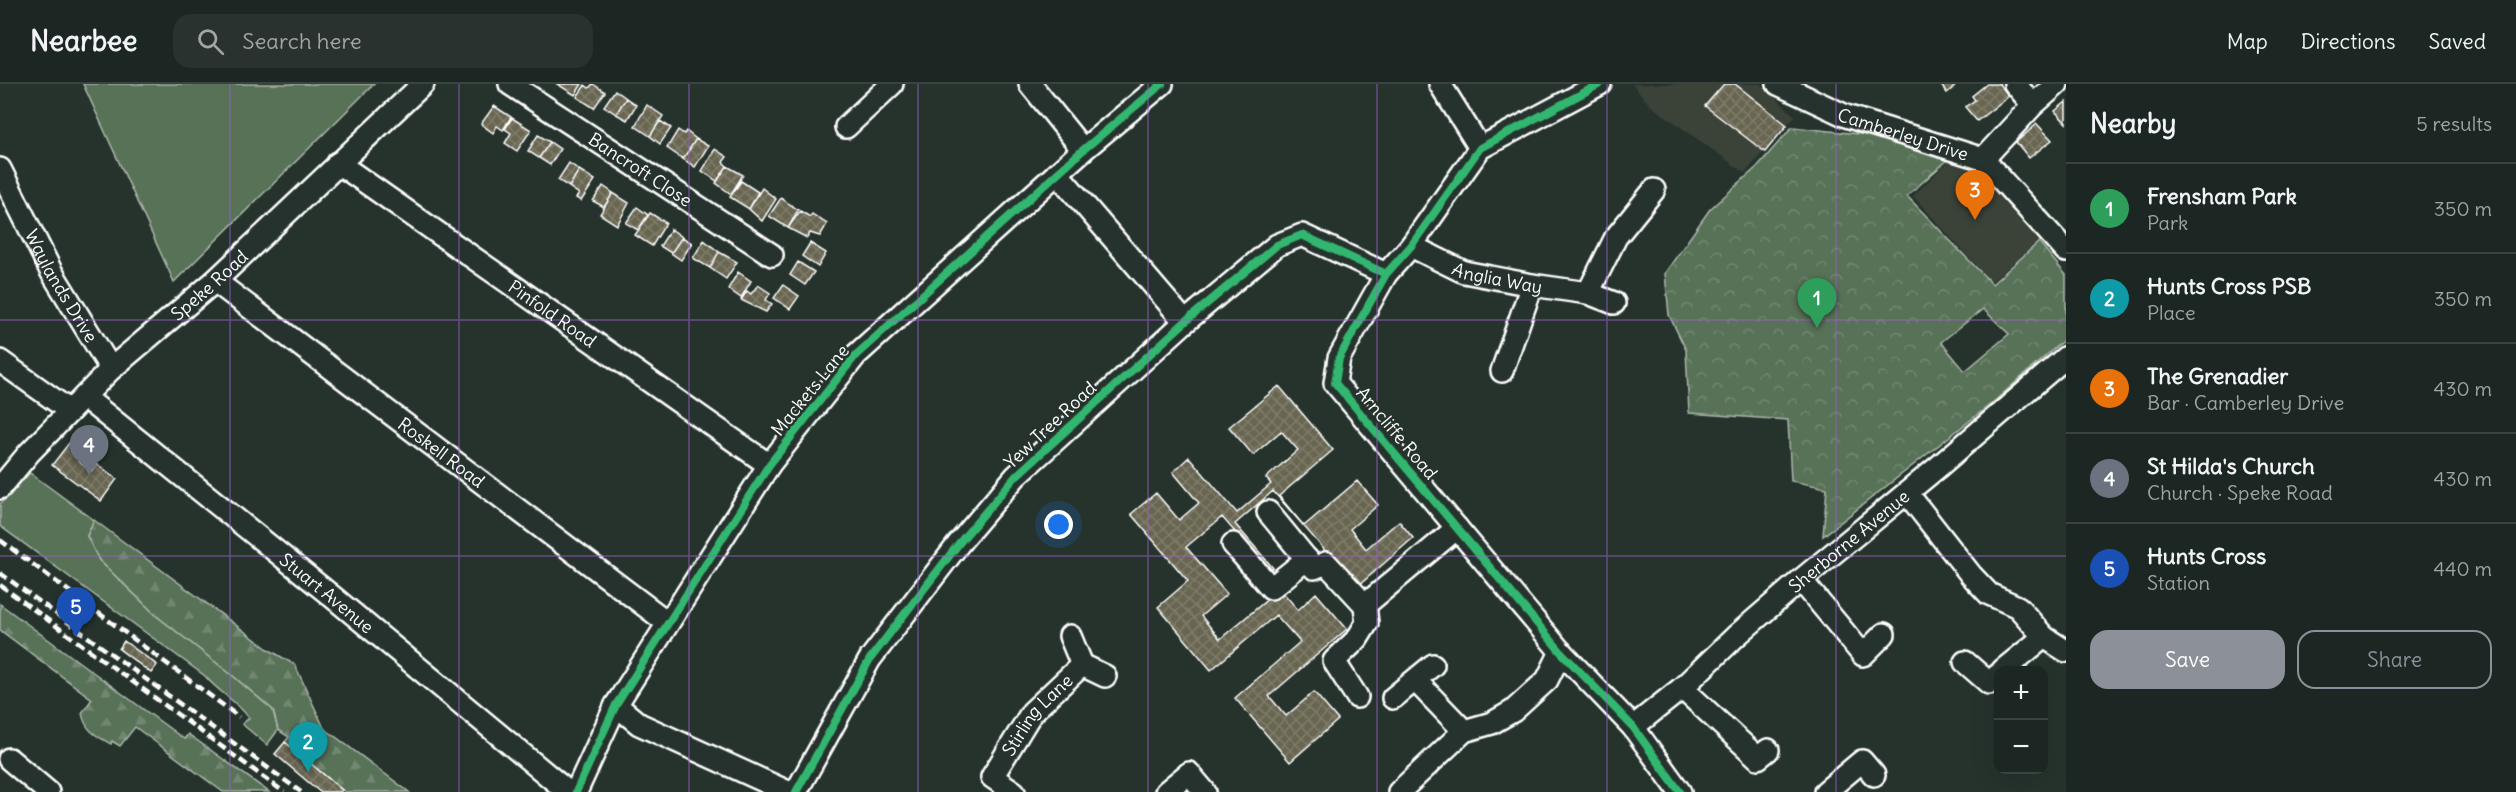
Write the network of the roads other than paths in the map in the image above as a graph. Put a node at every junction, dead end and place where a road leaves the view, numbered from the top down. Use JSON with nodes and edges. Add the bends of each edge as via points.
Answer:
{"nodes":[{"id":1,"x":423,"y":84,"type":"edge"},
{"id":2,"x":510,"y":84,"type":"edge"},
{"id":3,"x":892,"y":84,"type":"edge"},
{"id":4,"x":1030,"y":84,"type":"edge"},
{"id":5,"x":1162,"y":84,"type":"edge"},
{"id":6,"x":1440,"y":84,"type":"edge"},
{"id":7,"x":1599,"y":84,"type":"edge"},
{"id":8,"x":1778,"y":84,"type":"edge"},
{"id":9,"x":2015,"y":84,"type":"edge"},
{"id":10,"x":2057,"y":84,"type":"edge"},
{"id":11,"x":2033,"y":105,"type":"junction"},
{"id":12,"x":846,"y":127,"type":"dead end"},
{"id":13,"x":1480,"y":148,"type":"junction"},
{"id":14,"x":1083,"y":150,"type":"junction"},
{"id":15,"x":1983,"y":159,"type":"junction"},
{"id":16,"x":338,"y":163,"type":"junction"},
{"id":17,"x":0,"y":169,"type":"edge"},
{"id":18,"x":1058,"y":173,"type":"junction"},
{"id":19,"x":1654,"y":190,"type":"dead end"},
{"id":20,"x":1411,"y":246,"type":"junction"},
{"id":21,"x":2065,"y":246,"type":"edge"},
{"id":22,"x":773,"y":255,"type":"dead end"},
{"id":23,"x":1386,"y":274,"type":"junction"},
{"id":24,"x":215,"y":281,"type":"junction"},
{"id":25,"x":1532,"y":285,"type":"junction"},
{"id":26,"x":1588,"y":292,"type":"junction"},
{"id":27,"x":1614,"y":303,"type":"dead end"},
{"id":28,"x":1185,"y":322,"type":"junction"},
{"id":29,"x":2066,"y":357,"type":"edge"},
{"id":30,"x":0,"y":361,"type":"edge"},
{"id":31,"x":111,"y":369,"type":"junction"},
{"id":32,"x":1502,"y":371,"type":"dead end"},
{"id":33,"x":77,"y":404,"type":"junction"},
{"id":34,"x":769,"y":465,"type":"junction"},
{"id":35,"x":0,"y":488,"type":"edge"},
{"id":36,"x":1907,"y":493,"type":"junction"},
{"id":37,"x":1268,"y":512,"type":"dead end"},
{"id":38,"x":1456,"y":528,"type":"junction"},
{"id":39,"x":1233,"y":544,"type":"dead end"},
{"id":40,"x":1306,"y":559,"type":"junction"},
{"id":41,"x":1801,"y":580,"type":"junction"},
{"id":42,"x":1365,"y":605,"type":"junction"},
{"id":43,"x":668,"y":623,"type":"junction"},
{"id":44,"x":1884,"y":634,"type":"dead end"},
{"id":45,"x":1070,"y":636,"type":"dead end"},
{"id":46,"x":2044,"y":637,"type":"junction"},
{"id":47,"x":2066,"y":651,"type":"edge"},
{"id":48,"x":1561,"y":652,"type":"junction"},
{"id":49,"x":1965,"y":662,"type":"dead end"},
{"id":50,"x":1082,"y":665,"type":"junction"},
{"id":51,"x":1433,"y":665,"type":"dead end"},
{"id":52,"x":2008,"y":666,"type":"edge"},
{"id":53,"x":1105,"y":676,"type":"dead end"},
{"id":54,"x":1994,"y":679,"type":"edge"},
{"id":55,"x":1416,"y":681,"type":"junction"},
{"id":56,"x":1682,"y":688,"type":"junction"},
{"id":57,"x":1358,"y":697,"type":"dead end"},
{"id":58,"x":1393,"y":698,"type":"dead end"},
{"id":59,"x":616,"y":705,"type":"junction"},
{"id":60,"x":1633,"y":727,"type":"junction"},
{"id":61,"x":1464,"y":731,"type":"junction"},
{"id":62,"x":1768,"y":750,"type":"dead end"},
{"id":63,"x":9,"y":759,"type":"dead end"},
{"id":64,"x":1874,"y":775,"type":"dead end"},
{"id":65,"x":987,"y":784,"type":"edge"},
{"id":66,"x":1677,"y":791,"type":"edge"},
{"id":67,"x":48,"y":792,"type":"edge"},
{"id":68,"x":568,"y":792,"type":"edge"},
{"id":69,"x":576,"y":792,"type":"edge"},
{"id":70,"x":788,"y":792,"type":"edge"},
{"id":71,"x":796,"y":792,"type":"edge"},
{"id":72,"x":1014,"y":792,"type":"edge"},
{"id":73,"x":1166,"y":792,"type":"edge"},
{"id":74,"x":1205,"y":792,"type":"edge"},
{"id":75,"x":1399,"y":792,"type":"edge"},
{"id":76,"x":1825,"y":792,"type":"edge"}],
"edges":[{"from":1,"to":16,"type":"street","name":"Speke Road"},
{"from":2,"to":22,"type":"street","name":"Bancroft Close"},
{"from":3,"to":12,"type":"street"},
{"from":4,"to":14,"type":"street"},
{"from":5,"to":14,"type":"street","name":"Mackets Lane"},
{"from":6,"to":13,"type":"street"},
{"from":7,"to":13,"type":"street","name":"Arncliffe Road"},
{"from":8,"to":15,"type":"street","name":"Camberley Drive","via":[[1846,116]]},
{"from":9,"to":11,"type":"street"},
{"from":10,"to":11,"type":"street"},
{"from":11,"to":15,"type":"street"},
{"from":13,"to":20,"type":"street","name":"Arncliffe Road"},
{"from":14,"to":18,"type":"street","name":"Mackets Lane"},
{"from":15,"to":21,"type":"street","name":"Camberley Drive"},
{"from":16,"to":24,"type":"street","name":"Speke Road"},
{"from":16,"to":34,"type":"street","name":"Pinfold Road"},
{"from":17,"to":31,"type":"street","name":"Waylands Drive","via":[[51,271]]},
{"from":18,"to":28,"type":"street"},
{"from":18,"to":34,"type":"street","name":"Mackets Lane","via":[[856,355]]},
{"from":19,"to":26,"type":"street","via":[[1616,237]]},
{"from":20,"to":23,"type":"street","name":"Arncliffe Road"},
{"from":20,"to":25,"type":"street","name":"Anglia Way","via":[[1464,272]]},
{"from":23,"to":28,"type":"street","name":"Yew Tree Road","via":[[1302,235],[1277,245]]},
{"from":23,"to":38,"type":"street","name":"Arncliffe Road","via":[[1339,358],[1335,383]]},
{"from":24,"to":31,"type":"street","name":"Speke Road"},
{"from":24,"to":43,"type":"street","name":"Roskell Road"},
{"from":25,"to":26,"type":"street","name":"Anglia Way"},
{"from":25,"to":32,"type":"street"},
{"from":26,"to":27,"type":"street","name":"Anglia Way"},
{"from":28,"to":71,"type":"street","name":"Yew Tree Road","via":[[1016,476],[960,542],[870,659]]},
{"from":29,"to":36,"type":"street","name":"Sherborne Avenue"},
{"from":30,"to":33,"type":"street","name":"Stuart Avenue"},
{"from":31,"to":33,"type":"street","name":"Speke Road"},
{"from":33,"to":35,"type":"street","name":"Speke Road"},
{"from":33,"to":68,"type":"street","name":"Stuart Avenue","via":[[334,598]]},
{"from":34,"to":43,"type":"street","name":"Mackets Lane"},
{"from":36,"to":41,"type":"street","name":"Sherborne Avenue"},
{"from":36,"to":46,"type":"street","via":[[1989,594],[2018,607]]},
{"from":37,"to":40,"type":"street"},
{"from":38,"to":42,"type":"street"},
{"from":38,"to":48,"type":"street","name":"Arncliffe Road"},
{"from":39,"to":40,"type":"street","via":[[1271,588]]},
{"from":40,"to":42,"type":"street","via":[[1314,568],[1326,563]]},
{"from":41,"to":44,"type":"street","via":[[1863,655]]},
{"from":41,"to":56,"type":"street","name":"Sherborne Avenue"},
{"from":42,"to":57,"type":"street","via":[[1367,623],[1334,661]]},
{"from":43,"to":59,"type":"street","name":"Mackets Lane"},
{"from":45,"to":50,"type":"street","name":"Stirling Lane"},
{"from":46,"to":47,"type":"street"},
{"from":46,"to":52,"type":"street"},
{"from":48,"to":60,"type":"street","name":"Arncliffe Road"},
{"from":48,"to":61,"type":"street","via":[[1547,680],[1513,711],[1492,723]]},
{"from":49,"to":54,"type":"street","via":[[1989,683]]},
{"from":50,"to":53,"type":"street","name":"Stirling Lane"},
{"from":50,"to":65,"type":"street","name":"Stirling Lane","via":[[1032,712]]},
{"from":51,"to":55,"type":"street"},
{"from":55,"to":58,"type":"street"},
{"from":55,"to":61,"type":"street"},
{"from":56,"to":60,"type":"street","name":"Sherborne Avenue"},
{"from":56,"to":62,"type":"street","via":[[1758,758]]},
{"from":59,"to":69,"type":"street","name":"Mackets Lane"},
{"from":59,"to":70,"type":"street","via":[[639,724]]},
{"from":60,"to":66,"type":"street","name":"Arncliffe Road"},
{"from":61,"to":75,"type":"street"},
{"from":63,"to":67,"type":"street"},
{"from":64,"to":76,"type":"street","via":[[1862,761]]},
{"from":65,"to":72,"type":"street","name":"Stirling Lane"},
{"from":73,"to":74,"type":"street","via":[[1188,773]]}]}
